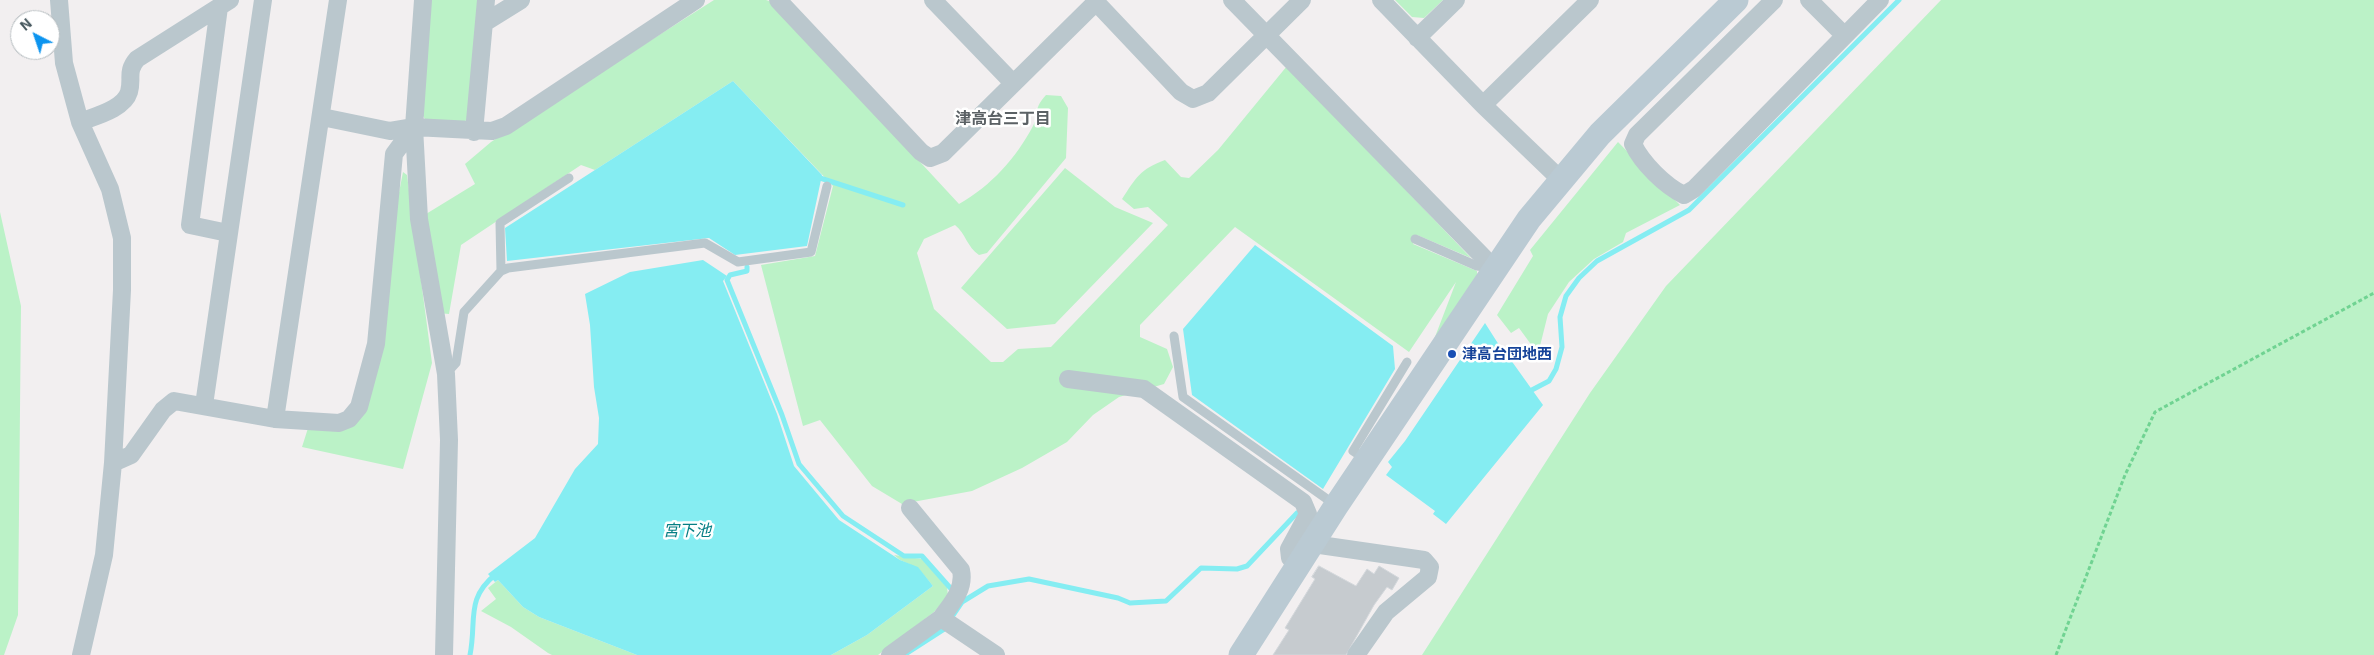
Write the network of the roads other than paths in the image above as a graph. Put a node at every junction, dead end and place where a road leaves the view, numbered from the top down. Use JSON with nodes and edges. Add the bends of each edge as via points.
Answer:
{"nodes":[{"id":1,"x":59,"y":0,"type":"edge"},
{"id":2,"x":263,"y":0,"type":"edge"},
{"id":3,"x":338,"y":0,"type":"edge"},
{"id":4,"x":423,"y":0,"type":"edge"},
{"id":5,"x":486,"y":0,"type":"edge"},
{"id":6,"x":520,"y":0,"type":"edge"},
{"id":7,"x":696,"y":0,"type":"edge"},
{"id":8,"x":778,"y":0,"type":"edge"},
{"id":9,"x":933,"y":0,"type":"edge"},
{"id":10,"x":1232,"y":0,"type":"edge"},
{"id":11,"x":1302,"y":0,"type":"edge"},
{"id":12,"x":1381,"y":0,"type":"edge"},
{"id":13,"x":1456,"y":0,"type":"edge"},
{"id":14,"x":1590,"y":0,"type":"edge"},
{"id":15,"x":1736,"y":0,"type":"edge"},
{"id":16,"x":1774,"y":0,"type":"edge"},
{"id":17,"x":1810,"y":0,"type":"edge"},
{"id":18,"x":1880,"y":0,"type":"edge"},
{"id":19,"x":1095,"y":1,"type":"edge"},
{"id":20,"x":225,"y":4,"type":"edge"},
{"id":21,"x":484,"y":23,"type":"junction"},
{"id":22,"x":1266,"y":35,"type":"junction"},
{"id":23,"x":1844,"y":35,"type":"junction"},
{"id":24,"x":1417,"y":38,"type":"junction"},
{"id":25,"x":1013,"y":82,"type":"junction"},
{"id":26,"x":1483,"y":105,"type":"junction"},
{"id":27,"x":322,"y":117,"type":"junction"},
{"id":28,"x":80,"y":122,"type":"junction"},
{"id":29,"x":414,"y":127,"type":"junction"},
{"id":30,"x":474,"y":132,"type":"junction"},
{"id":31,"x":569,"y":178,"type":"dead end"},
{"id":32,"x":1560,"y":179,"type":"junction"},
{"id":33,"x":827,"y":186,"type":"dead end"},
{"id":34,"x":228,"y":233,"type":"junction"},
{"id":35,"x":1414,"y":239,"type":"dead end"},
{"id":36,"x":1495,"y":269,"type":"junction"},
{"id":37,"x":501,"y":271,"type":"junction"},
{"id":38,"x":1174,"y":336,"type":"dead end"},
{"id":39,"x":1407,"y":362,"type":"dead end"},
{"id":40,"x":446,"y":374,"type":"junction"},
{"id":41,"x":1068,"y":379,"type":"dead end"},
{"id":42,"x":204,"y":405,"type":"junction"},
{"id":43,"x":276,"y":419,"type":"junction"},
{"id":44,"x":1368,"y":461,"type":"junction"},
{"id":45,"x":113,"y":463,"type":"junction"},
{"id":46,"x":1336,"y":506,"type":"junction"},
{"id":47,"x":910,"y":508,"type":"dead end"},
{"id":48,"x":1313,"y":544,"type":"junction"},
{"id":49,"x":1299,"y":566,"type":"junction"},
{"id":50,"x":946,"y":621,"type":"junction"},
{"id":51,"x":81,"y":655,"type":"edge"},
{"id":52,"x":444,"y":655,"type":"edge"},
{"id":53,"x":890,"y":655,"type":"edge"},
{"id":54,"x":996,"y":655,"type":"edge"},
{"id":55,"x":1241,"y":655,"type":"edge"},
{"id":56,"x":1356,"y":655,"type":"edge"}],
"edges":[{"from":1,"to":28,"type":"street","via":[[64,63]]},
{"from":2,"to":34,"type":"street"},
{"from":3,"to":27,"type":"street"},
{"from":4,"to":29,"type":"street"},
{"from":5,"to":21,"type":"street"},
{"from":6,"to":21,"type":"street"},
{"from":7,"to":30,"type":"street","via":[[506,126]]},
{"from":8,"to":25,"type":"street","via":[[930,158],[942,154]]},
{"from":9,"to":25,"type":"street"},
{"from":10,"to":22,"type":"street"},
{"from":11,"to":22,"type":"street"},
{"from":12,"to":24,"type":"street"},
{"from":13,"to":24,"type":"street"},
{"from":14,"to":26,"type":"street"},
{"from":15,"to":32,"type":"street","via":[[1606,127]]},
{"from":16,"to":23,"type":"street","via":[[1637,135],[1633,144],[1637,152],[1673,190],[1684,195],[1694,189]]},
{"from":17,"to":23,"type":"street"},
{"from":18,"to":23,"type":"street"},
{"from":19,"to":22,"type":"street","via":[[1181,92],[1193,98],[1208,92]]},
{"from":19,"to":25,"type":"street"},
{"from":20,"to":28,"type":"street","via":[[136,59],[130,67],[129,92],[122,103]]},
{"from":20,"to":34,"type":"street","via":[[190,225]]},
{"from":21,"to":30,"type":"street"},
{"from":22,"to":36,"type":"street"},
{"from":24,"to":26,"type":"street"},
{"from":26,"to":32,"type":"street"},
{"from":27,"to":29,"type":"street","via":[[390,131]]},
{"from":27,"to":43,"type":"street"},
{"from":28,"to":45,"type":"street","via":[[110,189],[122,238]]},
{"from":29,"to":30,"type":"street"},
{"from":29,"to":40,"type":"street","via":[[419,219]]},
{"from":29,"to":43,"type":"street","via":[[394,154],[376,344],[359,408],[339,424]]},
{"from":31,"to":37,"type":"lane","via":[[500,223]]},
{"from":32,"to":36,"type":"street"},
{"from":33,"to":37,"type":"lane","via":[[811,252],[738,262],[705,243]]},
{"from":34,"to":42,"type":"street"},
{"from":35,"to":36,"type":"lane","via":[[1477,266]]},
{"from":36,"to":44,"type":"street"},
{"from":37,"to":40,"type":"lane","via":[[464,312],[456,363]]},
{"from":38,"to":46,"type":"lane","via":[[1183,397]]},
{"from":39,"to":44,"type":"lane","via":[[1353,451]]},
{"from":40,"to":52,"type":"street","via":[[449,440]]},
{"from":41,"to":49,"type":"street","via":[[1144,389],[1303,502],[1308,514],[1289,549],[1290,558]]},
{"from":42,"to":43,"type":"street"},
{"from":42,"to":45,"type":"street","via":[[174,402],[163,410],[131,455]]},
{"from":44,"to":46,"type":"street"},
{"from":45,"to":51,"type":"street","via":[[104,554]]},
{"from":46,"to":48,"type":"street"},
{"from":47,"to":50,"type":"street","via":[[961,570],[963,580]]},
{"from":48,"to":49,"type":"street"},
{"from":48,"to":56,"type":"street","via":[[1424,560],[1430,567],[1428,577],[1386,612]]},
{"from":49,"to":55,"type":"street"},
{"from":50,"to":53,"type":"street"},
{"from":50,"to":54,"type":"street"}]}
